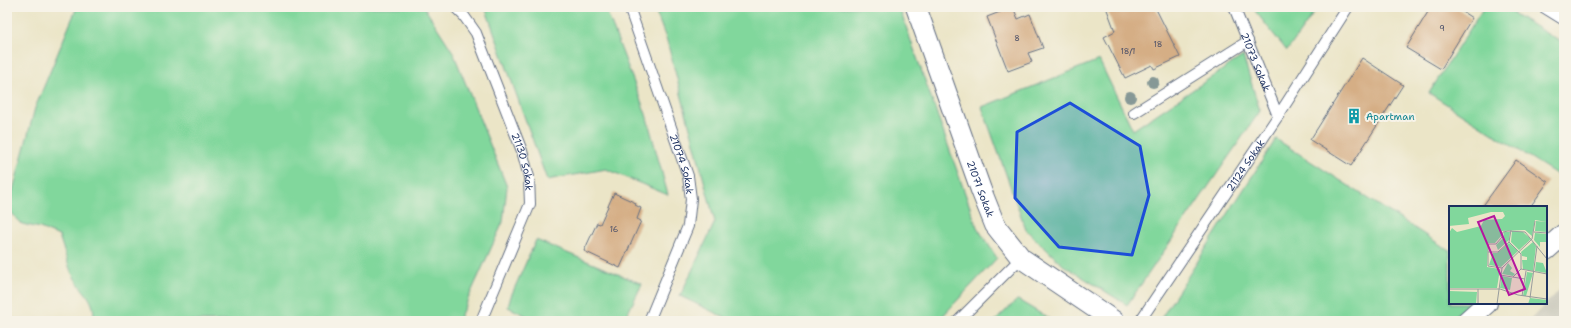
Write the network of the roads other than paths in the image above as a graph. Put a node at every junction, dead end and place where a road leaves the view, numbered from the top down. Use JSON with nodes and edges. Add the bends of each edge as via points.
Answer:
{"nodes":[{"id":1,"x":455,"y":7,"type":"edge"},
{"id":2,"x":629,"y":7,"type":"edge"},
{"id":3,"x":916,"y":7,"type":"edge"},
{"id":4,"x":1234,"y":7,"type":"edge"},
{"id":5,"x":1348,"y":7,"type":"edge"},
{"id":6,"x":1543,"y":7,"type":"edge"},
{"id":7,"x":1564,"y":20,"type":"edge"},
{"id":8,"x":1248,"y":42,"type":"junction"},
{"id":9,"x":1134,"y":113,"type":"dead end"},
{"id":10,"x":1278,"y":116,"type":"junction"},
{"id":11,"x":1564,"y":234,"type":"edge"},
{"id":12,"x":1547,"y":249,"type":"edge"},
{"id":13,"x":1021,"y":258,"type":"junction"},
{"id":14,"x":1486,"y":304,"type":"edge"},
{"id":15,"x":481,"y":321,"type":"edge"},
{"id":16,"x":649,"y":321,"type":"edge"},
{"id":17,"x":958,"y":321,"type":"edge"},
{"id":18,"x":1114,"y":321,"type":"edge"},
{"id":19,"x":1140,"y":321,"type":"edge"},
{"id":20,"x":1467,"y":321,"type":"edge"}],
"edges":[{"from":1,"to":15,"type":"lane","name":"21130 Sokak","via":[[476,33],[522,151],[529,177],[530,204]]},
{"from":2,"to":16,"type":"lane","name":"21074 Sokak","via":[[688,176],[691,199],[688,226]]},
{"from":3,"to":13,"type":"street","name":"21071 Sokak","via":[[995,225]]},
{"from":4,"to":8,"type":"lane","name":"21073 Sokak"},
{"from":5,"to":10,"type":"lane","name":"21124 Sokak"},
{"from":6,"to":7,"type":"lane"},
{"from":8,"to":9,"type":"lane"},
{"from":8,"to":10,"type":"lane","name":"21073 Sokak"},
{"from":10,"to":19,"type":"lane","name":"21124 Sokak"},
{"from":11,"to":12,"type":"street"},
{"from":13,"to":17,"type":"lane"},
{"from":13,"to":18,"type":"street","name":"21071 Sokak"},
{"from":14,"to":20,"type":"street"}]}
